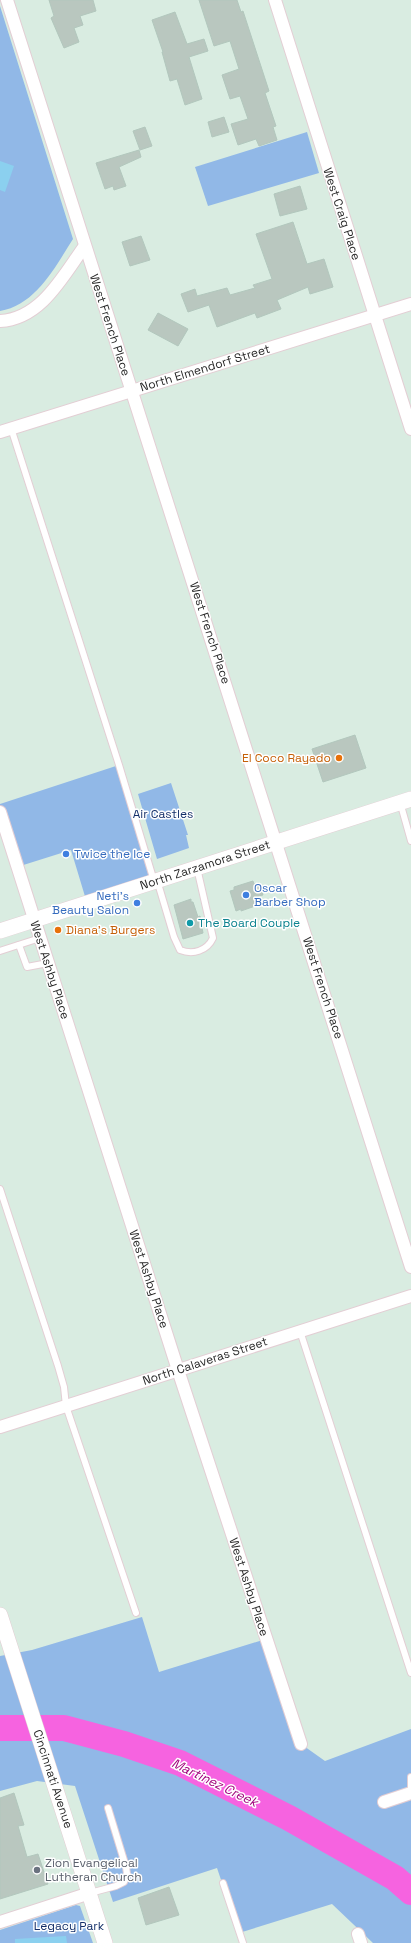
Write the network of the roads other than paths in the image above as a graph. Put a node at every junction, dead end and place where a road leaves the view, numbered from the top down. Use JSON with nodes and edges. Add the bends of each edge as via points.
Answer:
{"nodes":[{"id":1,"x":6,"y":0,"type":"edge"},
{"id":2,"x":275,"y":0,"type":"edge"},
{"id":3,"x":84,"y":247,"type":"junction"},
{"id":4,"x":411,"y":304,"type":"edge"},
{"id":5,"x":375,"y":316,"type":"junction"},
{"id":6,"x":0,"y":321,"type":"edge"},
{"id":7,"x":132,"y":390,"type":"junction"},
{"id":8,"x":411,"y":428,"type":"edge"},
{"id":9,"x":5,"y":430,"type":"edge"},
{"id":10,"x":406,"y":800,"type":"edge"},
{"id":11,"x":0,"y":812,"type":"edge"},
{"id":12,"x":411,"y":841,"type":"edge"},
{"id":13,"x":276,"y":842,"type":"junction"},
{"id":14,"x":196,"y":868,"type":"junction"},
{"id":15,"x":155,"y":881,"type":"junction"},
{"id":16,"x":34,"y":920,"type":"junction"},
{"id":17,"x":0,"y":931,"type":"edge"},
{"id":18,"x":40,"y":938,"type":"junction"},
{"id":19,"x":19,"y":945,"type":"junction"},
{"id":20,"x":0,"y":951,"type":"edge"},
{"id":21,"x":48,"y":963,"type":"junction"},
{"id":22,"x":0,"y":1189,"type":"edge"},
{"id":23,"x":411,"y":1267,"type":"edge"},
{"id":24,"x":411,"y":1296,"type":"edge"},
{"id":25,"x":300,"y":1331,"type":"junction"},
{"id":26,"x":178,"y":1370,"type":"junction"},
{"id":27,"x":66,"y":1406,"type":"junction"},
{"id":28,"x":0,"y":1427,"type":"edge"},
{"id":29,"x":136,"y":1613,"type":"dead end"},
{"id":30,"x":0,"y":1615,"type":"edge"},
{"id":31,"x":411,"y":1673,"type":"edge"},
{"id":32,"x":301,"y":1744,"type":"dead end"},
{"id":33,"x":411,"y":1777,"type":"edge"},
{"id":34,"x":411,"y":1794,"type":"edge"},
{"id":35,"x":384,"y":1802,"type":"dead end"},
{"id":36,"x":108,"y":1808,"type":"dead end"},
{"id":37,"x":223,"y":1883,"type":"dead end"},
{"id":38,"x":90,"y":1892,"type":"junction"},
{"id":39,"x":0,"y":1922,"type":"edge"},
{"id":40,"x":105,"y":1943,"type":"edge"},
{"id":41,"x":242,"y":1943,"type":"edge"}],
"edges":[{"from":1,"to":3,"type":"street","name":"West French Place","via":[[57,154]]},
{"from":2,"to":5,"type":"street","name":"West Craig Place"},
{"from":3,"to":6,"type":"street","via":[[52,292],[33,310],[16,318]]},
{"from":3,"to":7,"type":"street","name":"West French Place"},
{"from":4,"to":5,"type":"street","name":"North Elmendorf Street"},
{"from":5,"to":7,"type":"street","name":"North Elmendorf Street"},
{"from":5,"to":8,"type":"street","name":"West Craig Place"},
{"from":7,"to":9,"type":"street","name":"North Elmendorf Street"},
{"from":7,"to":13,"type":"street","name":"West French Place"},
{"from":9,"to":15,"type":"lane","via":[[117,759]]},
{"from":10,"to":12,"type":"lane"},
{"from":10,"to":13,"type":"street","name":"North Zarzamora Street"},
{"from":11,"to":16,"type":"street","name":"West Ashby Place"},
{"from":13,"to":14,"type":"street","name":"North Zarzamora Street"},
{"from":13,"to":23,"type":"street","name":"West French Place"},
{"from":14,"to":15,"type":"street","name":"North Zarzamora Street"},
{"from":14,"to":15,"type":"lane","via":[[213,938],[210,944],[200,951],[189,954],[180,950]]},
{"from":15,"to":16,"type":"street","name":"North Zarzamora Street"},
{"from":16,"to":17,"type":"street","name":"North Zarzamora Street"},
{"from":16,"to":18,"type":"street","name":"West Ashby Place"},
{"from":18,"to":19,"type":"lane"},
{"from":18,"to":21,"type":"street","name":"West Ashby Place"},
{"from":19,"to":20,"type":"lane"},
{"from":19,"to":21,"type":"lane","via":[[27,967]]},
{"from":21,"to":26,"type":"street","name":"West Ashby Place"},
{"from":22,"to":27,"type":"lane","via":[[58,1366]]},
{"from":24,"to":25,"type":"street","name":"North Calaveras Street"},
{"from":25,"to":26,"type":"street","name":"North Calaveras Street"},
{"from":25,"to":31,"type":"lane"},
{"from":26,"to":27,"type":"street","name":"North Calaveras Street"},
{"from":26,"to":32,"type":"street","name":"West Ashby Place"},
{"from":27,"to":28,"type":"street","name":"North Calaveras Street"},
{"from":27,"to":29,"type":"lane"},
{"from":30,"to":38,"type":"street","name":"Cincinnati Avenue"},
{"from":33,"to":34,"type":"lane"},
{"from":34,"to":35,"type":"street"},
{"from":36,"to":38,"type":"lane","via":[[127,1874],[124,1882],[116,1886]]},
{"from":37,"to":41,"type":"lane"},
{"from":38,"to":39,"type":"street"},
{"from":38,"to":40,"type":"street","name":"Cincinnati Avenue"}]}
